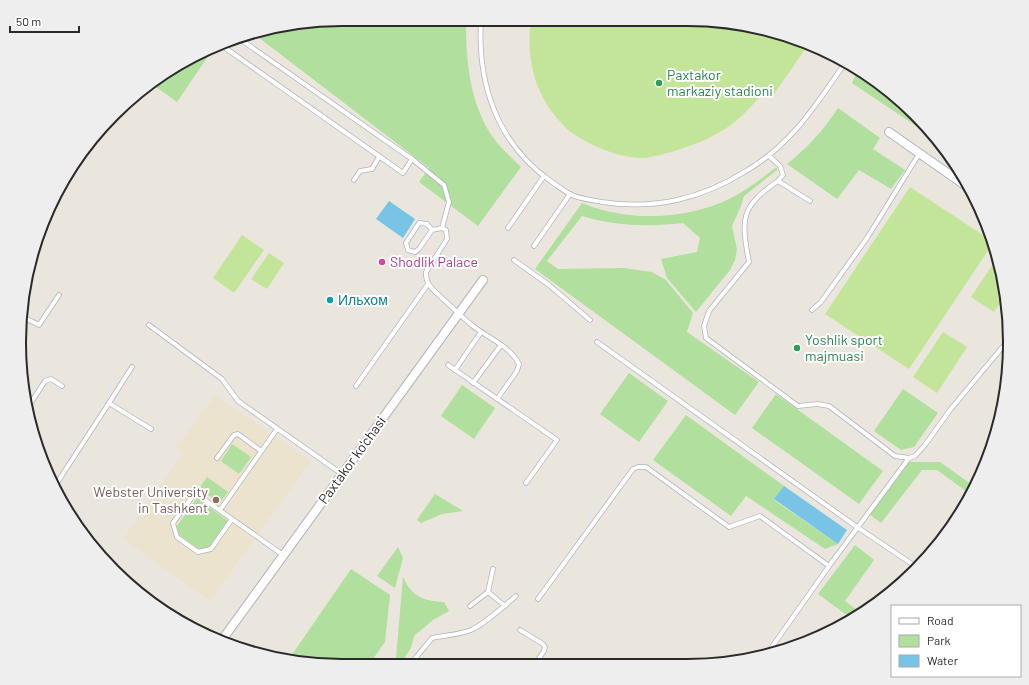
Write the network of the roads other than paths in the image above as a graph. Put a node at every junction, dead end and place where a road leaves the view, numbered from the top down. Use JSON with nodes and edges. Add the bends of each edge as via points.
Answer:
{"nodes":[{"id":1,"x":481,"y":26,"type":"edge"},
{"id":2,"x":244,"y":42,"type":"edge"},
{"id":3,"x":226,"y":48,"type":"edge"},
{"id":4,"x":842,"y":67,"type":"edge"},
{"id":5,"x":889,"y":132,"type":"dead end"},
{"id":6,"x":919,"y":154,"type":"junction"},
{"id":7,"x":379,"y":156,"type":"junction"},
{"id":8,"x":769,"y":156,"type":"junction"},
{"id":9,"x":412,"y":159,"type":"junction"},
{"id":10,"x":544,"y":176,"type":"junction"},
{"id":11,"x":354,"y":180,"type":"dead end"},
{"id":12,"x":778,"y":181,"type":"junction"},
{"id":13,"x":959,"y":181,"type":"edge"},
{"id":14,"x":570,"y":194,"type":"junction"},
{"id":15,"x":810,"y":201,"type":"dead end"},
{"id":16,"x":442,"y":228,"type":"junction"},
{"id":17,"x":508,"y":228,"type":"dead end"},
{"id":18,"x":432,"y":230,"type":"junction"},
{"id":19,"x":534,"y":246,"type":"dead end"},
{"id":20,"x":514,"y":260,"type":"dead end"},
{"id":21,"x":483,"y":280,"type":"dead end"},
{"id":22,"x":428,"y":284,"type":"junction"},
{"id":23,"x":59,"y":295,"type":"dead end"},
{"id":24,"x":812,"y":310,"type":"dead end"},
{"id":25,"x":458,"y":314,"type":"junction"},
{"id":26,"x":27,"y":319,"type":"edge"},
{"id":27,"x":590,"y":320,"type":"dead end"},
{"id":28,"x":149,"y":326,"type":"dead end"},
{"id":29,"x":481,"y":332,"type":"junction"},
{"id":30,"x":596,"y":342,"type":"dead end"},
{"id":31,"x":501,"y":345,"type":"junction"},
{"id":32,"x":1003,"y":347,"type":"edge"},
{"id":33,"x":448,"y":365,"type":"dead end"},
{"id":34,"x":132,"y":367,"type":"dead end"},
{"id":35,"x":456,"y":370,"type":"junction"},
{"id":36,"x":473,"y":383,"type":"junction"},
{"id":37,"x":62,"y":386,"type":"dead end"},
{"id":38,"x":356,"y":386,"type":"dead end"},
{"id":39,"x":497,"y":399,"type":"junction"},
{"id":40,"x":32,"y":401,"type":"edge"},
{"id":41,"x":109,"y":403,"type":"junction"},
{"id":42,"x":151,"y":429,"type":"dead end"},
{"id":43,"x":277,"y":429,"type":"junction"},
{"id":44,"x":261,"y":451,"type":"junction"},
{"id":45,"x":217,"y":458,"type":"dead end"},
{"id":46,"x":909,"y":458,"type":"junction"},
{"id":47,"x":343,"y":474,"type":"junction"},
{"id":48,"x":58,"y":481,"type":"edge"},
{"id":49,"x":526,"y":483,"type":"dead end"},
{"id":50,"x":220,"y":510,"type":"junction"},
{"id":51,"x":232,"y":519,"type":"junction"},
{"id":52,"x":857,"y":527,"type":"junction"},
{"id":53,"x":284,"y":555,"type":"junction"},
{"id":54,"x":912,"y":564,"type":"edge"},
{"id":55,"x":829,"y":566,"type":"junction"},
{"id":56,"x":494,"y":569,"type":"dead end"},
{"id":57,"x":488,"y":592,"type":"junction"},
{"id":58,"x":516,"y":596,"type":"dead end"},
{"id":59,"x":538,"y":599,"type":"dead end"},
{"id":60,"x":470,"y":606,"type":"dead end"},
{"id":61,"x":505,"y":606,"type":"junction"},
{"id":62,"x":520,"y":630,"type":"dead end"},
{"id":63,"x":225,"y":636,"type":"edge"},
{"id":64,"x":772,"y":647,"type":"edge"},
{"id":65,"x":415,"y":659,"type":"edge"},
{"id":66,"x":539,"y":659,"type":"edge"}],
"edges":[{"from":1,"to":10,"type":"lane","via":[[484,78],[496,115],[515,148]]},
{"from":2,"to":9,"type":"lane"},
{"from":3,"to":7,"type":"lane"},
{"from":4,"to":8,"type":"lane","via":[[806,119]]},
{"from":5,"to":6,"type":"street"},
{"from":6,"to":13,"type":"street"},
{"from":6,"to":24,"type":"lane","via":[[867,238],[821,302]]},
{"from":7,"to":9,"type":"lane","via":[[402,173]]},
{"from":7,"to":11,"type":"lane","via":[[372,169],[360,171]]},
{"from":8,"to":12,"type":"lane","via":[[780,166],[782,175]]},
{"from":8,"to":14,"type":"lane","via":[[724,183],[672,202],[647,205],[621,204],[595,201]]},
{"from":9,"to":16,"type":"lane","via":[[444,185],[449,202]]},
{"from":10,"to":14,"type":"lane"},
{"from":10,"to":17,"type":"lane"},
{"from":12,"to":15,"type":"lane"},
{"from":12,"to":46,"type":"lane","via":[[763,191],[748,208],[744,238],[749,262],[709,311],[704,326],[706,338],[798,406],[829,406],[895,456]]},
{"from":14,"to":19,"type":"lane"},
{"from":16,"to":18,"type":"lane"},
{"from":16,"to":22,"type":"lane","via":[[446,230],[447,238],[426,272]]},
{"from":18,"to":18,"type":"lane","via":[[417,251],[408,250],[406,240],[417,225],[424,223]]},
{"from":20,"to":27,"type":"lane","via":[[549,285]]},
{"from":21,"to":25,"type":"street","name":"Paxtakor ko'chasi"},
{"from":22,"to":25,"type":"lane"},
{"from":22,"to":38,"type":"lane"},
{"from":23,"to":26,"type":"lane","via":[[39,325]]},
{"from":25,"to":29,"type":"lane"},
{"from":25,"to":47,"type":"street","name":"Paxtakor ko'chasi"},
{"from":28,"to":43,"type":"lane","via":[[222,379],[238,401]]},
{"from":29,"to":31,"type":"lane"},
{"from":29,"to":35,"type":"lane"},
{"from":30,"to":52,"type":"lane"},
{"from":31,"to":36,"type":"lane"},
{"from":31,"to":39,"type":"lane","via":[[519,364],[517,371]]},
{"from":32,"to":46,"type":"lane","via":[[950,410],[925,445],[915,456]]},
{"from":33,"to":35,"type":"lane"},
{"from":34,"to":41,"type":"lane"},
{"from":35,"to":36,"type":"lane"},
{"from":36,"to":39,"type":"lane"},
{"from":37,"to":40,"type":"lane","via":[[51,379],[45,381]]},
{"from":39,"to":49,"type":"lane","via":[[557,440]]},
{"from":41,"to":42,"type":"lane"},
{"from":41,"to":48,"type":"lane"},
{"from":43,"to":44,"type":"lane"},
{"from":43,"to":47,"type":"lane"},
{"from":44,"to":45,"type":"lane","via":[[238,434],[234,434]]},
{"from":44,"to":50,"type":"lane"},
{"from":46,"to":52,"type":"lane"},
{"from":47,"to":53,"type":"street","name":"Paxtakor ko'chasi"},
{"from":50,"to":51,"type":"lane"},
{"from":50,"to":51,"type":"lane","via":[[195,492],[173,523],[177,537],[198,552],[211,550]]},
{"from":51,"to":53,"type":"lane"},
{"from":52,"to":54,"type":"lane"},
{"from":52,"to":55,"type":"lane"},
{"from":53,"to":63,"type":"street","name":"Paxtakor ko'chasi"},
{"from":55,"to":59,"type":"lane","via":[[760,516],[729,527],[646,467],[638,467],[633,469]]},
{"from":55,"to":64,"type":"lane"},
{"from":56,"to":57,"type":"lane"},
{"from":57,"to":60,"type":"lane"},
{"from":57,"to":61,"type":"lane"},
{"from":58,"to":61,"type":"lane"},
{"from":61,"to":65,"type":"lane","via":[[472,630],[432,638]]},
{"from":62,"to":66,"type":"lane","via":[[545,647]]}]}
